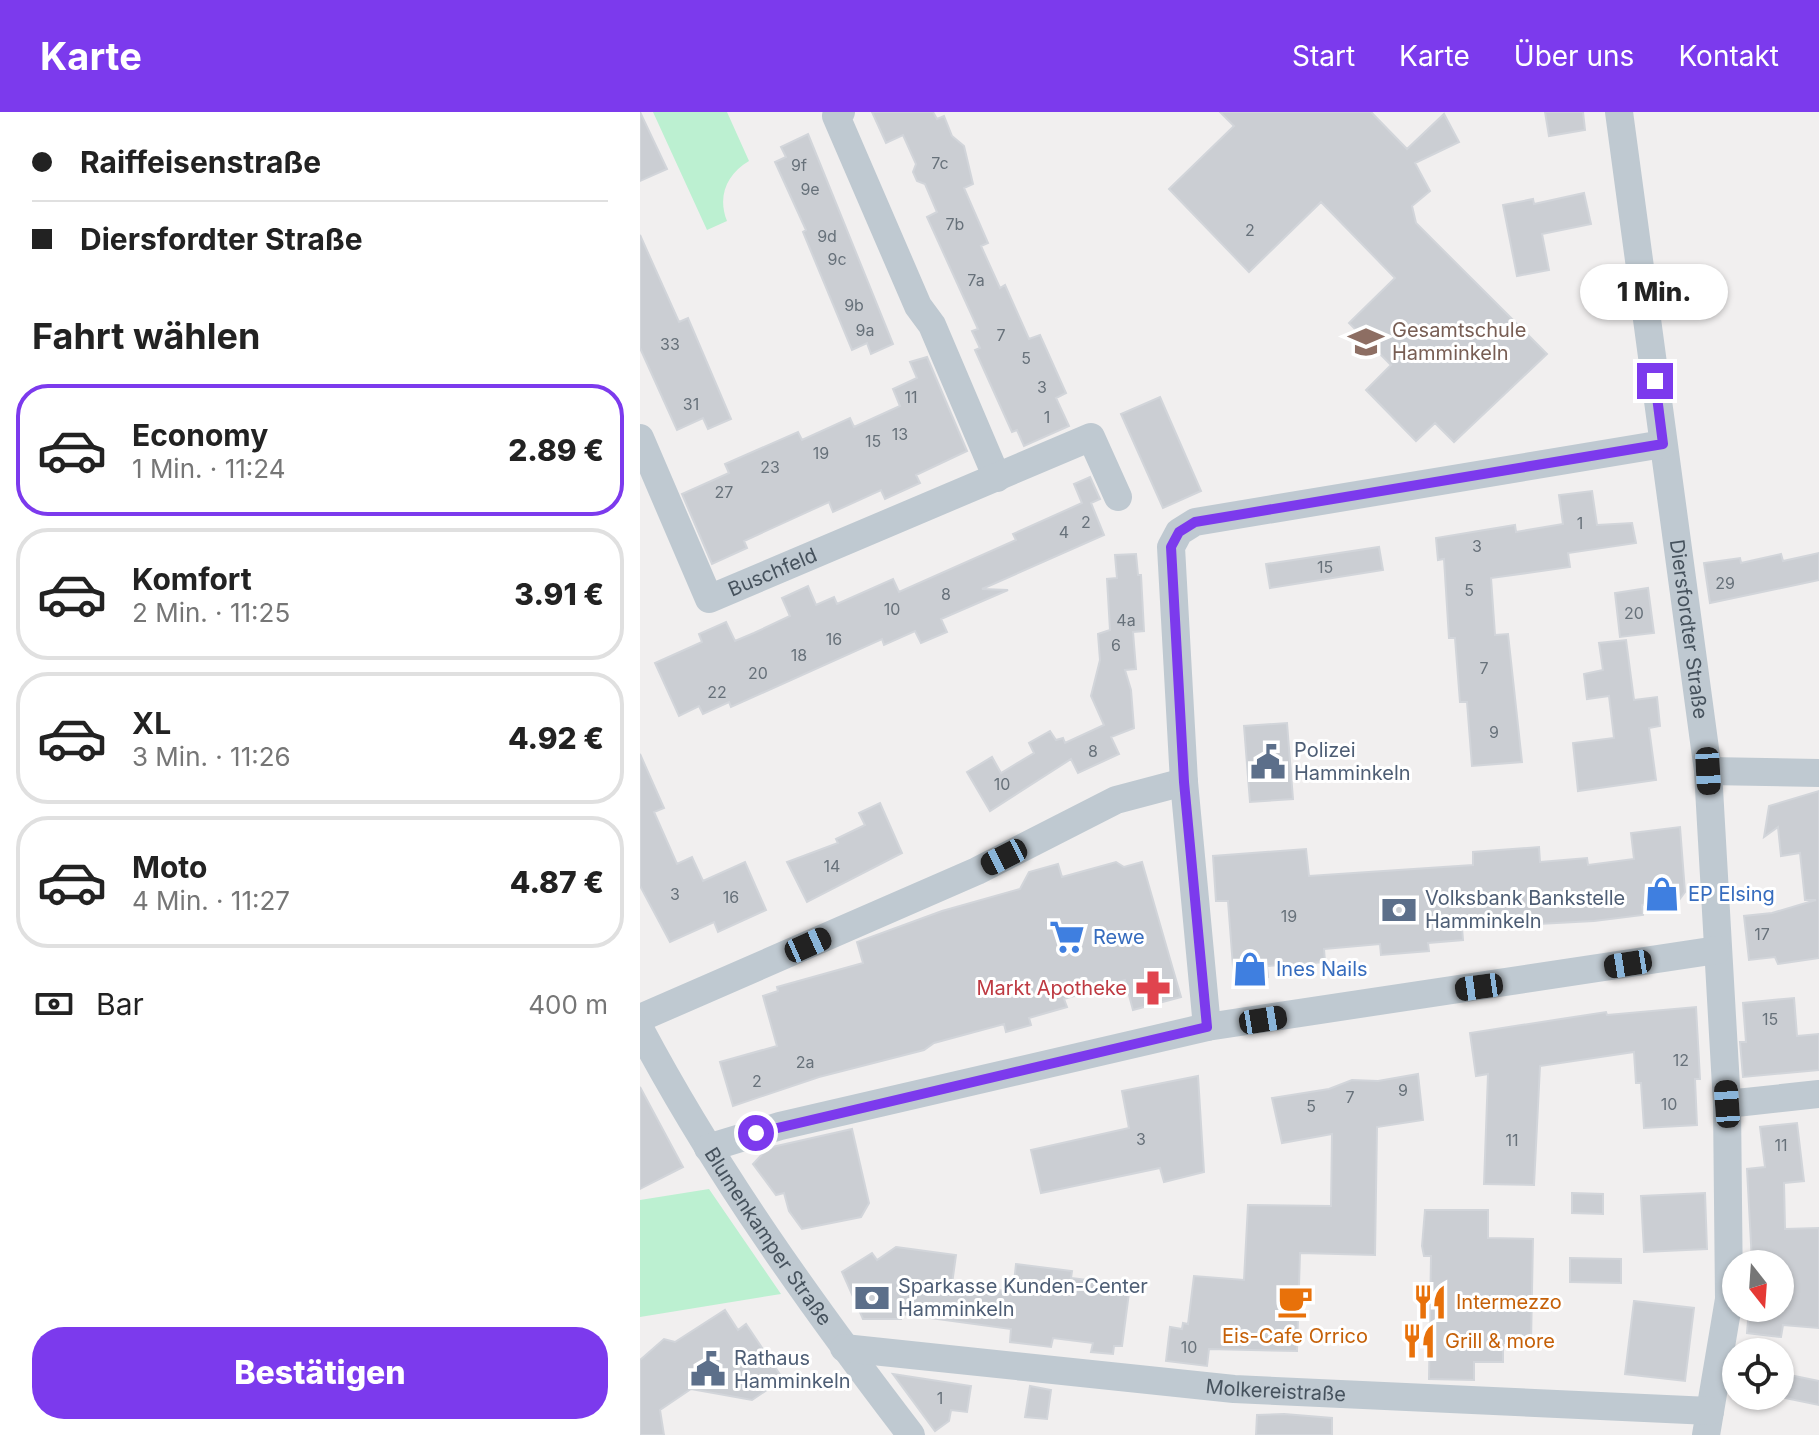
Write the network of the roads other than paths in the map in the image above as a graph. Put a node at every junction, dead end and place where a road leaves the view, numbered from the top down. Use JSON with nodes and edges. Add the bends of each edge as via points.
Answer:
{"nodes":[{"id":1,"x":841,"y":112,"type":"edge"},
{"id":2,"x":1619,"y":112,"type":"edge"},
{"id":3,"x":640,"y":438,"type":"edge"},
{"id":4,"x":1663,"y":444,"type":"junction"},
{"id":5,"x":997,"y":478,"type":"junction"},
{"id":6,"x":1118,"y":497,"type":"dead end"},
{"id":7,"x":1708,"y":771,"type":"junction"},
{"id":8,"x":1819,"y":773,"type":"edge"},
{"id":9,"x":1184,"y":782,"type":"junction"},
{"id":10,"x":1717,"y":950,"type":"junction"},
{"id":11,"x":640,"y":1018,"type":"edge"},
{"id":12,"x":1207,"y":1027,"type":"junction"},
{"id":13,"x":640,"y":1029,"type":"edge"},
{"id":14,"x":1819,"y":1094,"type":"edge"},
{"id":15,"x":1727,"y":1104,"type":"junction"},
{"id":16,"x":708,"y":1148,"type":"junction"},
{"id":17,"x":844,"y":1348,"type":"junction"},
{"id":18,"x":1708,"y":1423,"type":"edge"},
{"id":19,"x":911,"y":1435,"type":"edge"}],
"edges":[{"from":1,"to":5,"type":"street","via":[[836,116]]},
{"from":2,"to":4,"type":"street","name":"Diersfordter Straße"},
{"from":3,"to":5,"type":"street","name":"Buschfeld","via":[[709,599]]},
{"from":4,"to":7,"type":"street","name":"Diersfordter Straße"},
{"from":4,"to":9,"type":"street","via":[[1195,522],[1179,532],[1171,547]]},
{"from":5,"to":6,"type":"street","name":"Buschfeld","via":[[1091,437]]},
{"from":7,"to":8,"type":"street"},
{"from":7,"to":10,"type":"street","name":"Diersfordter Straße"},
{"from":9,"to":11,"type":"street","via":[[1116,800],[977,871]]},
{"from":9,"to":12,"type":"street"},
{"from":10,"to":12,"type":"street","via":[[1439,999]]},
{"from":10,"to":15,"type":"street","name":"Diersfordter Straße"},
{"from":12,"to":16,"type":"street","via":[[780,1126]]},
{"from":13,"to":16,"type":"street","name":"Blumenkamper Straße"},
{"from":14,"to":15,"type":"street"},
{"from":15,"to":18,"type":"street","name":"Diersfordter Straße","via":[[1729,1299]]},
{"from":16,"to":17,"type":"street","name":"Blumenkamper Straße"},
{"from":17,"to":18,"type":"street","name":"Molkereistraße","via":[[1234,1389]]},
{"from":17,"to":19,"type":"street","name":"Blumenkamper Straße"}]}
